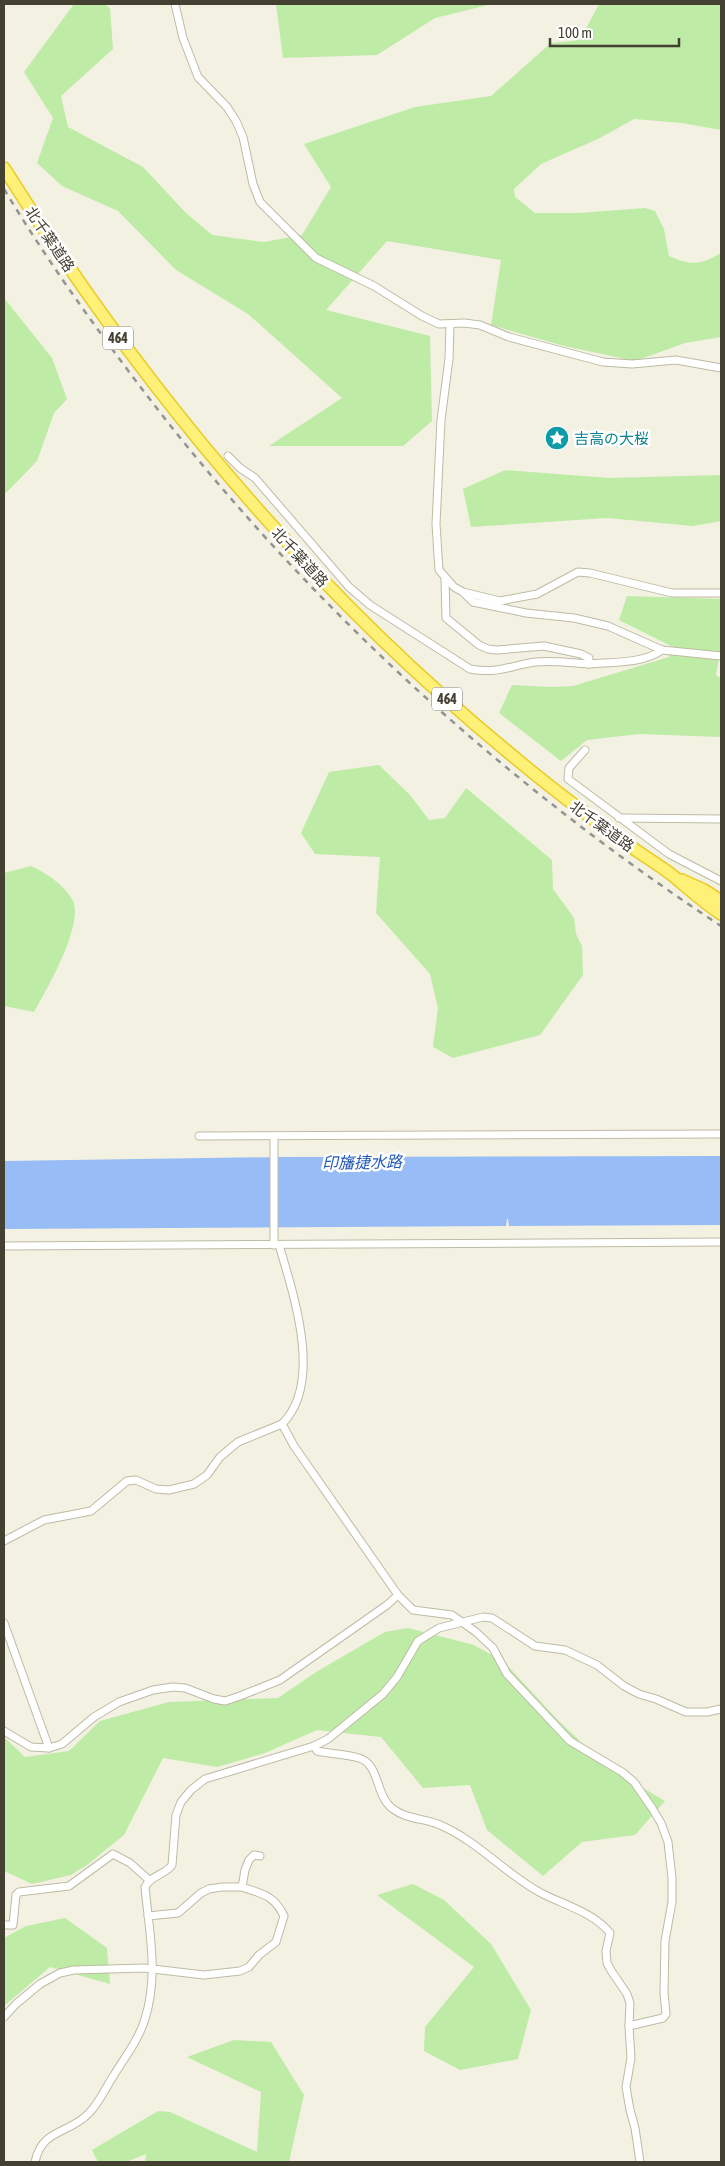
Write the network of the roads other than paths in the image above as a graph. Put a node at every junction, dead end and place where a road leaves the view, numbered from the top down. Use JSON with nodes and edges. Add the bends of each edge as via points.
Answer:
{"nodes":[{"id":1,"x":174,"y":4,"type":"edge"},
{"id":2,"x":4,"y":168,"type":"edge"},
{"id":3,"x":450,"y":325,"type":"junction"},
{"id":4,"x":721,"y":368,"type":"edge"},
{"id":5,"x":228,"y":456,"type":"dead end"},
{"id":6,"x":444,"y":578,"type":"junction"},
{"id":7,"x":463,"y":592,"type":"junction"},
{"id":8,"x":721,"y":593,"type":"edge"},
{"id":9,"x":662,"y":650,"type":"junction"},
{"id":10,"x":721,"y":656,"type":"edge"},
{"id":11,"x":589,"y":664,"type":"junction"},
{"id":12,"x":585,"y":750,"type":"dead end"},
{"id":13,"x":619,"y":818,"type":"junction"},
{"id":14,"x":721,"y":819,"type":"edge"},
{"id":15,"x":672,"y":875,"type":"junction"},
{"id":16,"x":721,"y":881,"type":"edge"},
{"id":17,"x":721,"y":901,"type":"edge"},
{"id":18,"x":721,"y":914,"type":"edge"},
{"id":19,"x":721,"y":1134,"type":"edge"},
{"id":20,"x":199,"y":1136,"type":"dead end"},
{"id":21,"x":274,"y":1136,"type":"junction"},
{"id":22,"x":721,"y":1242,"type":"edge"},
{"id":23,"x":277,"y":1245,"type":"junction"},
{"id":24,"x":4,"y":1246,"type":"edge"},
{"id":25,"x":282,"y":1424,"type":"junction"},
{"id":26,"x":4,"y":1541,"type":"edge"},
{"id":27,"x":398,"y":1595,"type":"junction"},
{"id":28,"x":463,"y":1621,"type":"junction"},
{"id":29,"x":4,"y":1623,"type":"edge"},
{"id":30,"x":721,"y":1709,"type":"edge"},
{"id":31,"x":4,"y":1731,"type":"edge"},
{"id":32,"x":314,"y":1746,"type":"junction"},
{"id":33,"x":49,"y":1748,"type":"junction"},
{"id":34,"x":260,"y":1856,"type":"dead end"},
{"id":35,"x":149,"y":1880,"type":"junction"},
{"id":36,"x":242,"y":1887,"type":"junction"},
{"id":37,"x":148,"y":1916,"type":"junction"},
{"id":38,"x":4,"y":1925,"type":"edge"},
{"id":39,"x":154,"y":1969,"type":"junction"},
{"id":40,"x":4,"y":2017,"type":"edge"},
{"id":41,"x":629,"y":2026,"type":"junction"},
{"id":42,"x":35,"y":2162,"type":"edge"},
{"id":43,"x":640,"y":2162,"type":"edge"}],
"edges":[{"from":1,"to":3,"type":"street","via":[[198,76],[236,121],[260,202],[316,258],[374,286],[427,319]]},
{"from":2,"to":15,"type":"highway","name":"北千葉道路","number":"464","via":[[111,328],[192,434],[246,498],[342,601],[436,690],[508,752],[567,800]]},
{"from":3,"to":4,"type":"street","via":[[480,325],[509,337],[603,362],[632,364],[676,360]]},
{"from":3,"to":6,"type":"street","via":[[436,524],[436,557]]},
{"from":5,"to":11,"type":"street","via":[[255,478],[356,593],[470,669],[499,671],[542,661]]},
{"from":6,"to":7,"type":"street"},
{"from":6,"to":11,"type":"street","via":[[446,618],[479,645],[497,650],[559,648],[590,658]]},
{"from":7,"to":8,"type":"street","via":[[500,601],[512,600],[537,594],[578,572],[672,593]]},
{"from":7,"to":9,"type":"street","via":[[472,602],[608,626]]},
{"from":9,"to":10,"type":"street"},
{"from":9,"to":11,"type":"street","via":[[639,659]]},
{"from":12,"to":13,"type":"street","via":[[569,768],[568,779]]},
{"from":13,"to":14,"type":"street"},
{"from":13,"to":16,"type":"street","via":[[669,854]]},
{"from":15,"to":17,"type":"highway","name":"北千葉道路","number":"464"},
{"from":15,"to":18,"type":"highway","name":"北千葉道路","number":"464"},
{"from":19,"to":21,"type":"street"},
{"from":20,"to":21,"type":"street"},
{"from":21,"to":23,"type":"street","via":[[274,1233]]},
{"from":22,"to":23,"type":"street"},
{"from":23,"to":24,"type":"street"},
{"from":23,"to":25,"type":"street","via":[[294,1298],[303,1350],[301,1389]]},
{"from":25,"to":26,"type":"street","via":[[238,1442],[194,1484],[169,1490],[156,1489],[136,1480],[127,1481],[91,1511],[44,1520]]},
{"from":25,"to":27,"type":"street"},
{"from":27,"to":28,"type":"street","via":[[413,1610],[452,1615]]},
{"from":27,"to":33,"type":"street","via":[[280,1680],[224,1701],[185,1688],[153,1690],[102,1712],[62,1744]]},
{"from":28,"to":30,"type":"street","via":[[492,1618],[535,1646],[565,1650],[582,1657],[639,1694],[686,1712]]},
{"from":28,"to":32,"type":"street","via":[[439,1628],[418,1641],[383,1694],[328,1739]]},
{"from":28,"to":41,"type":"street","via":[[493,1648],[507,1674],[570,1741],[634,1782],[661,1823],[668,1842],[672,1878],[672,1902],[665,1941],[666,2014],[663,2018]]},
{"from":29,"to":33,"type":"street"},
{"from":31,"to":33,"type":"street","via":[[31,1747]]},
{"from":32,"to":35,"type":"street","via":[[205,1779],[181,1802],[176,1815],[172,1865],[169,1870]]},
{"from":32,"to":41,"type":"street","via":[[317,1751],[365,1761],[375,1776],[382,1798],[393,1809],[459,1835],[525,1883],[604,1926],[610,1933],[607,1963],[628,1994]]},
{"from":34,"to":36,"type":"street","via":[[254,1855],[249,1860]]},
{"from":35,"to":37,"type":"street","via":[[145,1886]]},
{"from":35,"to":38,"type":"street","via":[[130,1863],[113,1854],[69,1886],[19,1892],[13,1925]]},
{"from":36,"to":37,"type":"street","via":[[209,1889],[178,1913]]},
{"from":36,"to":39,"type":"street","via":[[269,1896],[279,1906],[284,1916],[276,1942],[249,1967],[240,1971],[204,1974]]},
{"from":37,"to":39,"type":"street"},
{"from":39,"to":40,"type":"street","via":[[88,1968],[60,1973],[40,1984]]},
{"from":39,"to":42,"type":"street","via":[[145,2020],[125,2058],[89,2113],[46,2140]]},
{"from":41,"to":43,"type":"street","via":[[631,2058],[626,2087]]}]}
